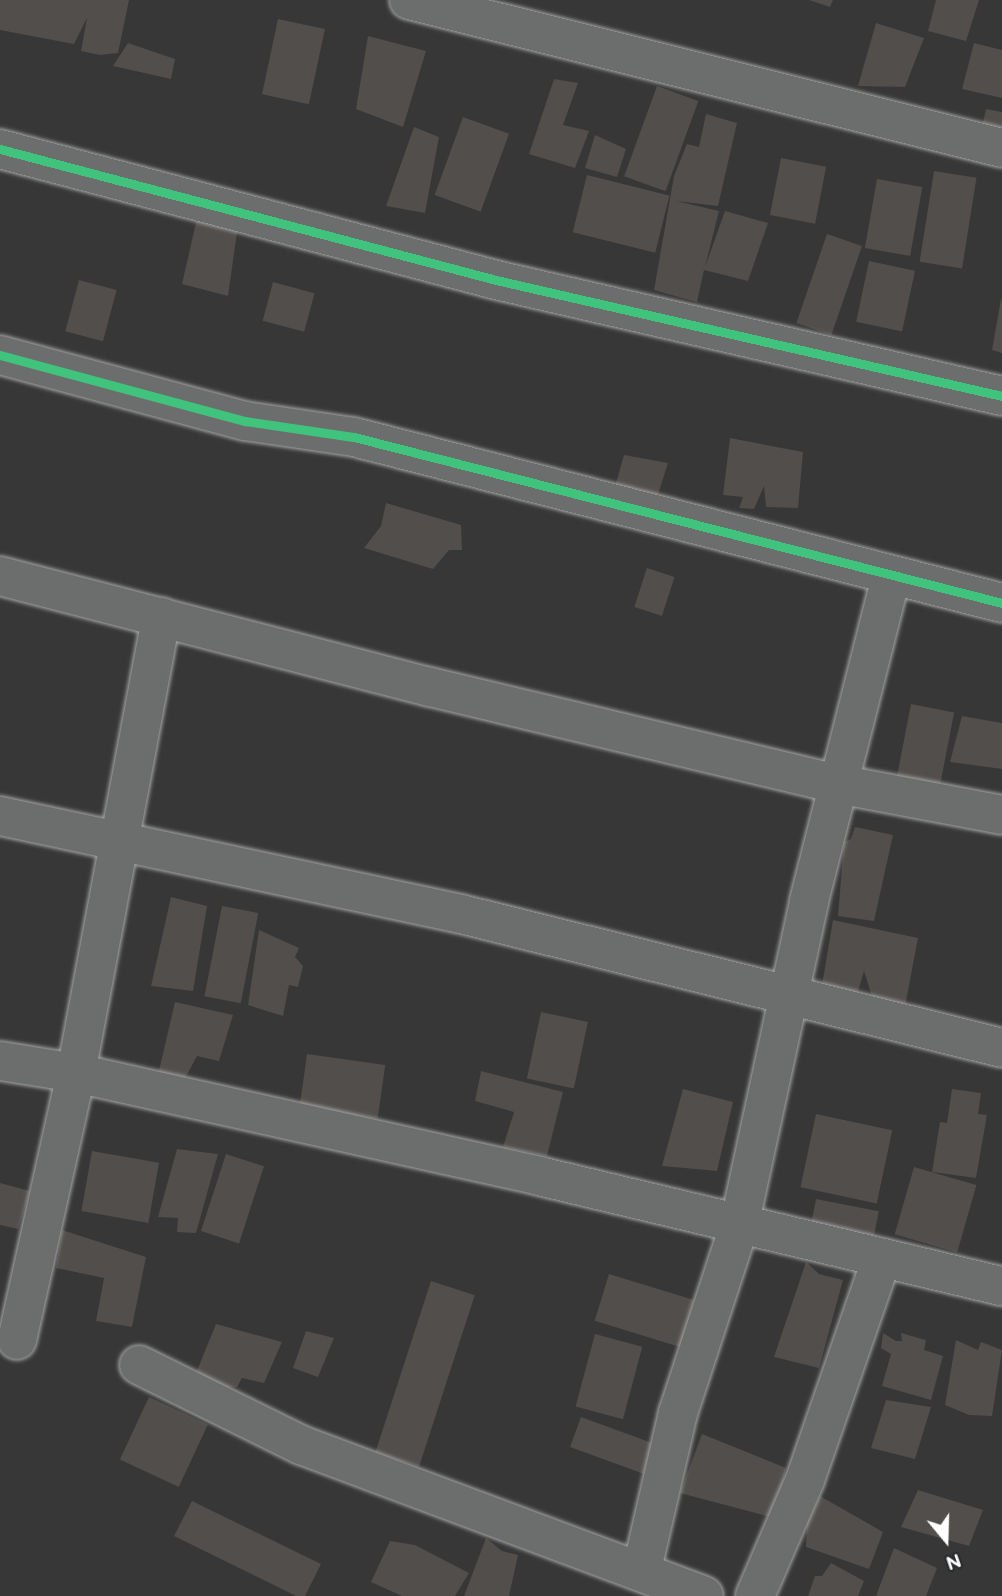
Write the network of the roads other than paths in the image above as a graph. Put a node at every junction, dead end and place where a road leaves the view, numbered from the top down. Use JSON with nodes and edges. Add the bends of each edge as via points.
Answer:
{"nodes":[{"id":1,"x":409,"y":0,"type":"edge"},
{"id":2,"x":1002,"y":148,"type":"edge"},
{"id":3,"x":0,"y":149,"type":"edge"},
{"id":4,"x":0,"y":355,"type":"edge"},
{"id":5,"x":1002,"y":396,"type":"edge"},
{"id":6,"x":0,"y":576,"type":"edge"},
{"id":7,"x":891,"y":576,"type":"junction"},
{"id":8,"x":1002,"y":603,"type":"edge"},
{"id":9,"x":161,"y":617,"type":"junction"},
{"id":10,"x":838,"y":784,"type":"junction"},
{"id":11,"x":1002,"y":815,"type":"edge"},
{"id":12,"x":0,"y":816,"type":"edge"},
{"id":13,"x":117,"y":840,"type":"junction"},
{"id":14,"x":787,"y":993,"type":"junction"},
{"id":15,"x":1002,"y":1048,"type":"edge"},
{"id":16,"x":0,"y":1061,"type":"edge"},
{"id":17,"x":76,"y":1073,"type":"junction"},
{"id":18,"x":739,"y":1226,"type":"junction"},
{"id":19,"x":882,"y":1258,"type":"junction"},
{"id":20,"x":1002,"y":1286,"type":"edge"},
{"id":21,"x":17,"y":1340,"type":"dead end"},
{"id":22,"x":139,"y":1365,"type":"dead end"},
{"id":23,"x":642,"y":1569,"type":"junction"},
{"id":24,"x":704,"y":1596,"type":"edge"},
{"id":25,"x":755,"y":1596,"type":"edge"}],
"edges":[{"from":1,"to":2,"type":"street"},
{"from":3,"to":5,"type":"street","via":[[496,281]]},
{"from":4,"to":7,"type":"street","via":[[245,421],[354,438]]},
{"from":6,"to":9,"type":"street"},
{"from":7,"to":8,"type":"street"},
{"from":7,"to":10,"type":"street"},
{"from":9,"to":10,"type":"street"},
{"from":9,"to":13,"type":"street"},
{"from":10,"to":11,"type":"street"},
{"from":10,"to":14,"type":"street"},
{"from":12,"to":13,"type":"street"},
{"from":13,"to":14,"type":"street","via":[[461,914]]},
{"from":13,"to":17,"type":"street"},
{"from":14,"to":15,"type":"street"},
{"from":14,"to":18,"type":"street"},
{"from":16,"to":17,"type":"street"},
{"from":17,"to":18,"type":"street","via":[[538,1175]]},
{"from":17,"to":21,"type":"street"},
{"from":18,"to":19,"type":"street"},
{"from":18,"to":23,"type":"street","via":[[678,1413]]},
{"from":19,"to":20,"type":"street"},
{"from":19,"to":25,"type":"street","via":[[805,1480]]},
{"from":22,"to":23,"type":"street","via":[[302,1445]]},
{"from":23,"to":24,"type":"street"}]}
